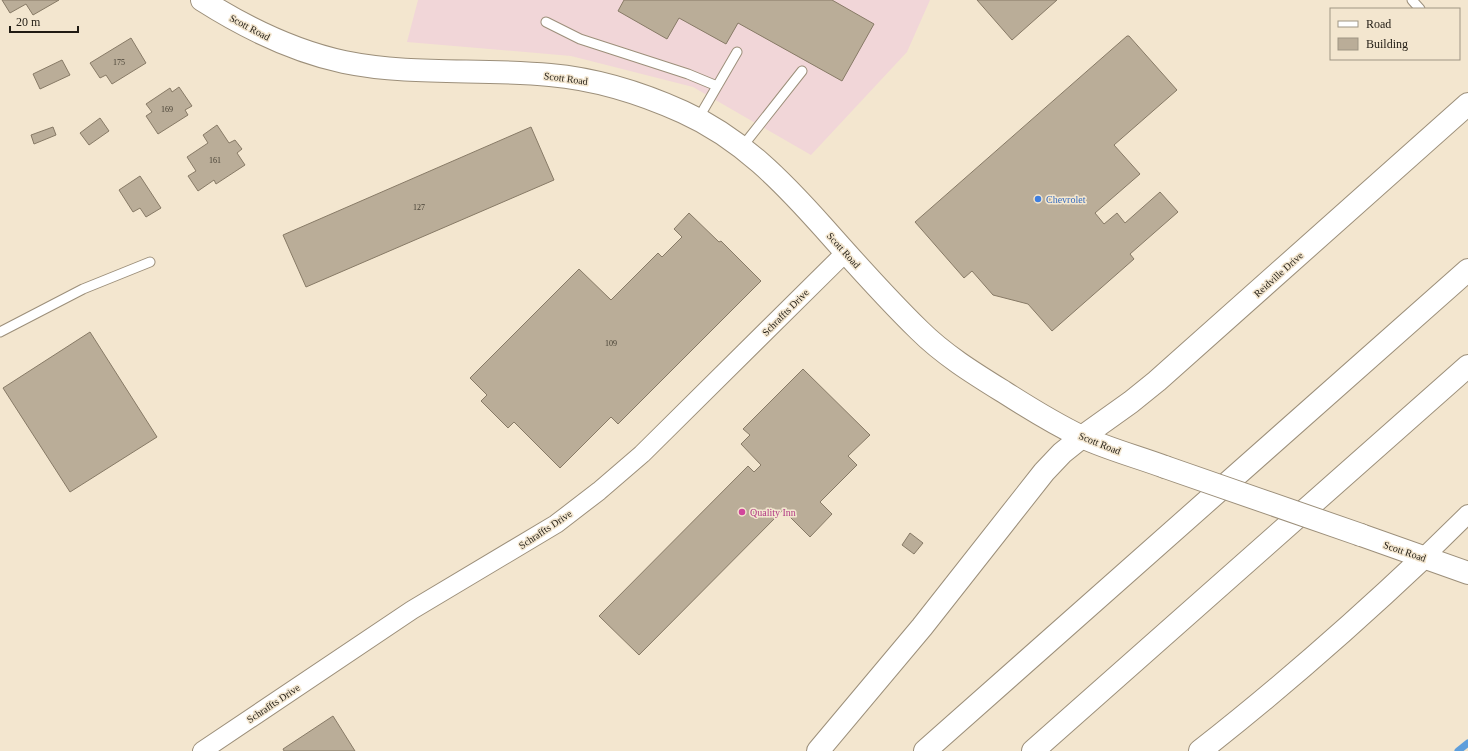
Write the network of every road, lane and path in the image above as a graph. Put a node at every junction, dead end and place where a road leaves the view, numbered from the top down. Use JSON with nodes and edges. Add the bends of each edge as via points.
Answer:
{"nodes":[{"id":1,"x":202,"y":0,"type":"edge"},
{"id":2,"x":1412,"y":0,"type":"edge"},
{"id":3,"x":1419,"y":8,"type":"edge"},
{"id":4,"x":546,"y":22,"type":"dead end"},
{"id":5,"x":737,"y":52,"type":"dead end"},
{"id":6,"x":802,"y":71,"type":"dead end"},
{"id":7,"x":717,"y":86,"type":"junction"},
{"id":8,"x":1468,"y":104,"type":"edge"},
{"id":9,"x":698,"y":119,"type":"junction"},
{"id":10,"x":742,"y":147,"type":"junction"},
{"id":11,"x":846,"y":252,"type":"junction"},
{"id":12,"x":150,"y":262,"type":"dead end"},
{"id":13,"x":1468,"y":270,"type":"edge"},
{"id":14,"x":0,"y":332,"type":"edge"},
{"id":15,"x":1468,"y":366,"type":"edge"},
{"id":16,"x":1082,"y":437,"type":"junction"},
{"id":17,"x":1468,"y":514,"type":"edge"},
{"id":18,"x":1424,"y":557,"type":"junction"},
{"id":19,"x":1468,"y":573,"type":"edge"},
{"id":20,"x":202,"y":751,"type":"edge"},
{"id":21,"x":818,"y":751,"type":"edge"},
{"id":22,"x":925,"y":751,"type":"edge"},
{"id":23,"x":1033,"y":751,"type":"edge"},
{"id":24,"x":1200,"y":751,"type":"edge"}],
"edges":[{"from":1,"to":9,"type":"main road","name":"Scott Road","via":[[272,39],[315,55],[402,69],[576,78],[631,92]]},
{"from":2,"to":3,"type":"lane"},
{"from":4,"to":7,"type":"lane","via":[[580,39]]},
{"from":5,"to":7,"type":"lane"},
{"from":6,"to":10,"type":"lane"},
{"from":7,"to":9,"type":"lane"},
{"from":8,"to":16,"type":"main road","name":"Reidville Drive","via":[[1157,381]]},
{"from":9,"to":10,"type":"main road","name":"Scott Road"},
{"from":10,"to":11,"type":"main road","name":"Scott Road","via":[[772,173]]},
{"from":11,"to":16,"type":"main road","name":"Scott Road","via":[[895,307],[954,360]]},
{"from":11,"to":20,"type":"street","name":"Schraffts Drive","via":[[642,454],[556,524],[412,610]]},
{"from":12,"to":14,"type":"lane","via":[[83,289]]},
{"from":13,"to":22,"type":"main road"},
{"from":15,"to":23,"type":"main road"},
{"from":16,"to":18,"type":"main road","name":"Scott Road","bridge":true},
{"from":16,"to":21,"type":"main road","name":"Reidville Drive","via":[[1044,472],[922,627]]},
{"from":17,"to":18,"type":"street"},
{"from":18,"to":19,"type":"main road","name":"Scott Road"},
{"from":18,"to":24,"type":"main road","via":[[1299,670]]}]}
